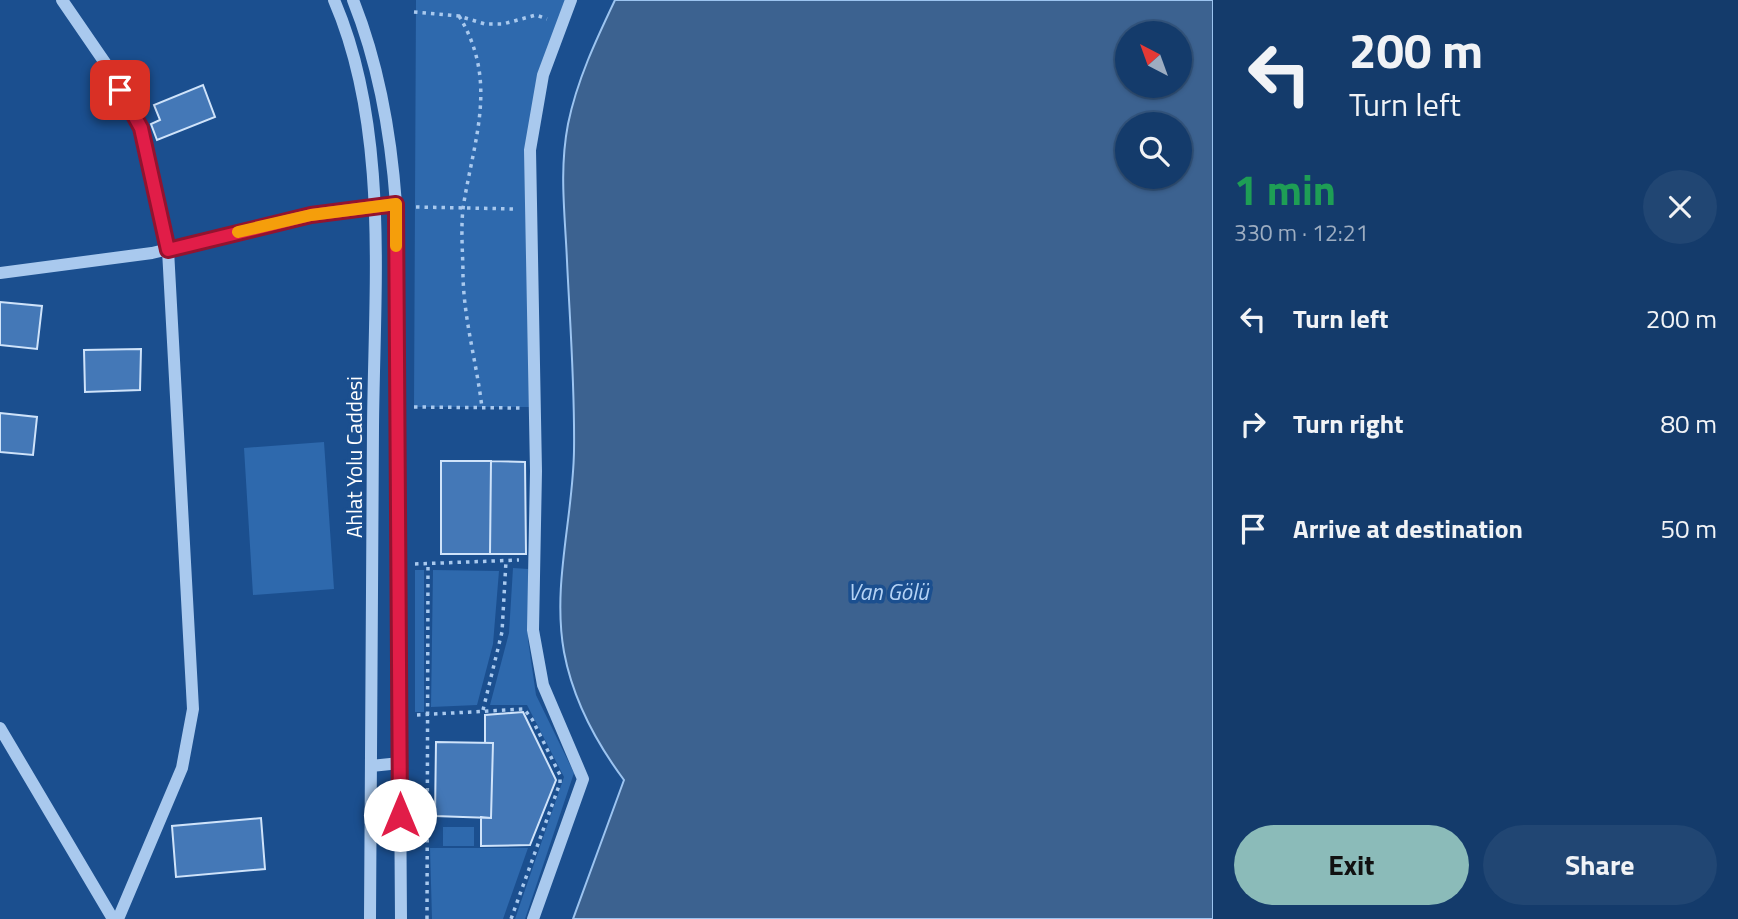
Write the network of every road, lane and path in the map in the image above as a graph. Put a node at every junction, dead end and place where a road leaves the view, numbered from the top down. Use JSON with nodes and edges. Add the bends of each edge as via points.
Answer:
{"nodes":[{"id":1,"x":62,"y":0,"type":"edge"},
{"id":2,"x":334,"y":0,"type":"edge"},
{"id":3,"x":352,"y":0,"type":"edge"},
{"id":4,"x":571,"y":0,"type":"edge"},
{"id":5,"x":414,"y":12,"type":"dead end"},
{"id":6,"x":340,"y":14,"type":"junction"},
{"id":7,"x":459,"y":16,"type":"junction"},
{"id":8,"x":559,"y":29,"type":"junction"},
{"id":9,"x":396,"y":204,"type":"junction"},
{"id":10,"x":374,"y":206,"type":"junction"},
{"id":11,"x":416,"y":207,"type":"dead end"},
{"id":12,"x":463,"y":209,"type":"junction"},
{"id":13,"x":530,"y":209,"type":"junction"},
{"id":14,"x":168,"y":250,"type":"junction"},
{"id":15,"x":0,"y":273,"type":"edge"},
{"id":16,"x":414,"y":407,"type":"dead end"},
{"id":17,"x":535,"y":407,"type":"junction"},
{"id":18,"x":482,"y":408,"type":"junction"},
{"id":19,"x":398,"y":461,"type":"junction"},
{"id":20,"x":373,"y":462,"type":"junction"},
{"id":21,"x":535,"y":560,"type":"junction"},
{"id":22,"x":506,"y":561,"type":"junction"},
{"id":23,"x":428,"y":563,"type":"junction"},
{"id":24,"x":412,"y":564,"type":"dead end"},
{"id":25,"x":482,"y":711,"type":"junction"},
{"id":26,"x":411,"y":715,"type":"dead end"},
{"id":27,"x":425,"y":715,"type":"junction"},
{"id":28,"x":0,"y":728,"type":"edge"},
{"id":29,"x":400,"y":763,"type":"junction"},
{"id":30,"x":371,"y":765,"type":"junction"},
{"id":31,"x":116,"y":919,"type":"edge"},
{"id":32,"x":370,"y":919,"type":"edge"},
{"id":33,"x":401,"y":919,"type":"edge"},
{"id":34,"x":427,"y":919,"type":"edge"},
{"id":35,"x":511,"y":919,"type":"edge"},
{"id":36,"x":533,"y":919,"type":"edge"}],
"edges":[{"from":1,"to":14,"type":"street","via":[[110,70],[141,128]]},
{"from":2,"to":6,"type":"street","name":"Ahlat Yolu Caddesi"},
{"from":3,"to":6,"type":"street"},
{"from":3,"to":9,"type":"street","name":"Ahlat Yolu Caddesi","via":[[366,32],[380,88],[393,155]]},
{"from":4,"to":8,"type":"street"},
{"from":5,"to":7,"type":"path"},
{"from":6,"to":10,"type":"street","name":"Ahlat Yolu Caddesi","via":[[363,86]]},
{"from":7,"to":8,"type":"path","via":[[503,24],[540,15]]},
{"from":7,"to":12,"type":"path","via":[[471,40],[482,101],[481,127]]},
{"from":8,"to":13,"type":"street","via":[[542,75],[534,120]]},
{"from":9,"to":10,"type":"street"},
{"from":9,"to":19,"type":"street","name":"Ahlat Yolu Caddesi"},
{"from":10,"to":14,"type":"street","via":[[311,215]]},
{"from":10,"to":20,"type":"street","name":"Ahlat Yolu Caddesi"},
{"from":11,"to":12,"type":"path"},
{"from":12,"to":13,"type":"path"},
{"from":12,"to":18,"type":"path","via":[[465,304]]},
{"from":13,"to":17,"type":"street"},
{"from":14,"to":15,"type":"street"},
{"from":14,"to":31,"type":"street","via":[[193,709],[182,768]]},
{"from":16,"to":18,"type":"path"},
{"from":17,"to":18,"type":"path"},
{"from":17,"to":21,"type":"street"},
{"from":19,"to":20,"type":"street"},
{"from":19,"to":29,"type":"street","name":"Ahlat Yolu Caddesi"},
{"from":20,"to":30,"type":"street","name":"Ahlat Yolu Caddesi"},
{"from":21,"to":22,"type":"path"},
{"from":21,"to":36,"type":"street","via":[[533,630],[543,685],[583,779]]},
{"from":22,"to":23,"type":"path"},
{"from":22,"to":25,"type":"path","via":[[502,632]]},
{"from":23,"to":24,"type":"path"},
{"from":23,"to":27,"type":"path"},
{"from":25,"to":27,"type":"path"},
{"from":25,"to":35,"type":"path","via":[[519,708],[527,712],[560,775]]},
{"from":26,"to":27,"type":"path"},
{"from":27,"to":34,"type":"path"},
{"from":28,"to":31,"type":"street"},
{"from":29,"to":30,"type":"street"},
{"from":29,"to":33,"type":"street","name":"Ahlat Yolu Caddesi"},
{"from":30,"to":32,"type":"street","name":"Ahlat Yolu Caddesi"}]}
